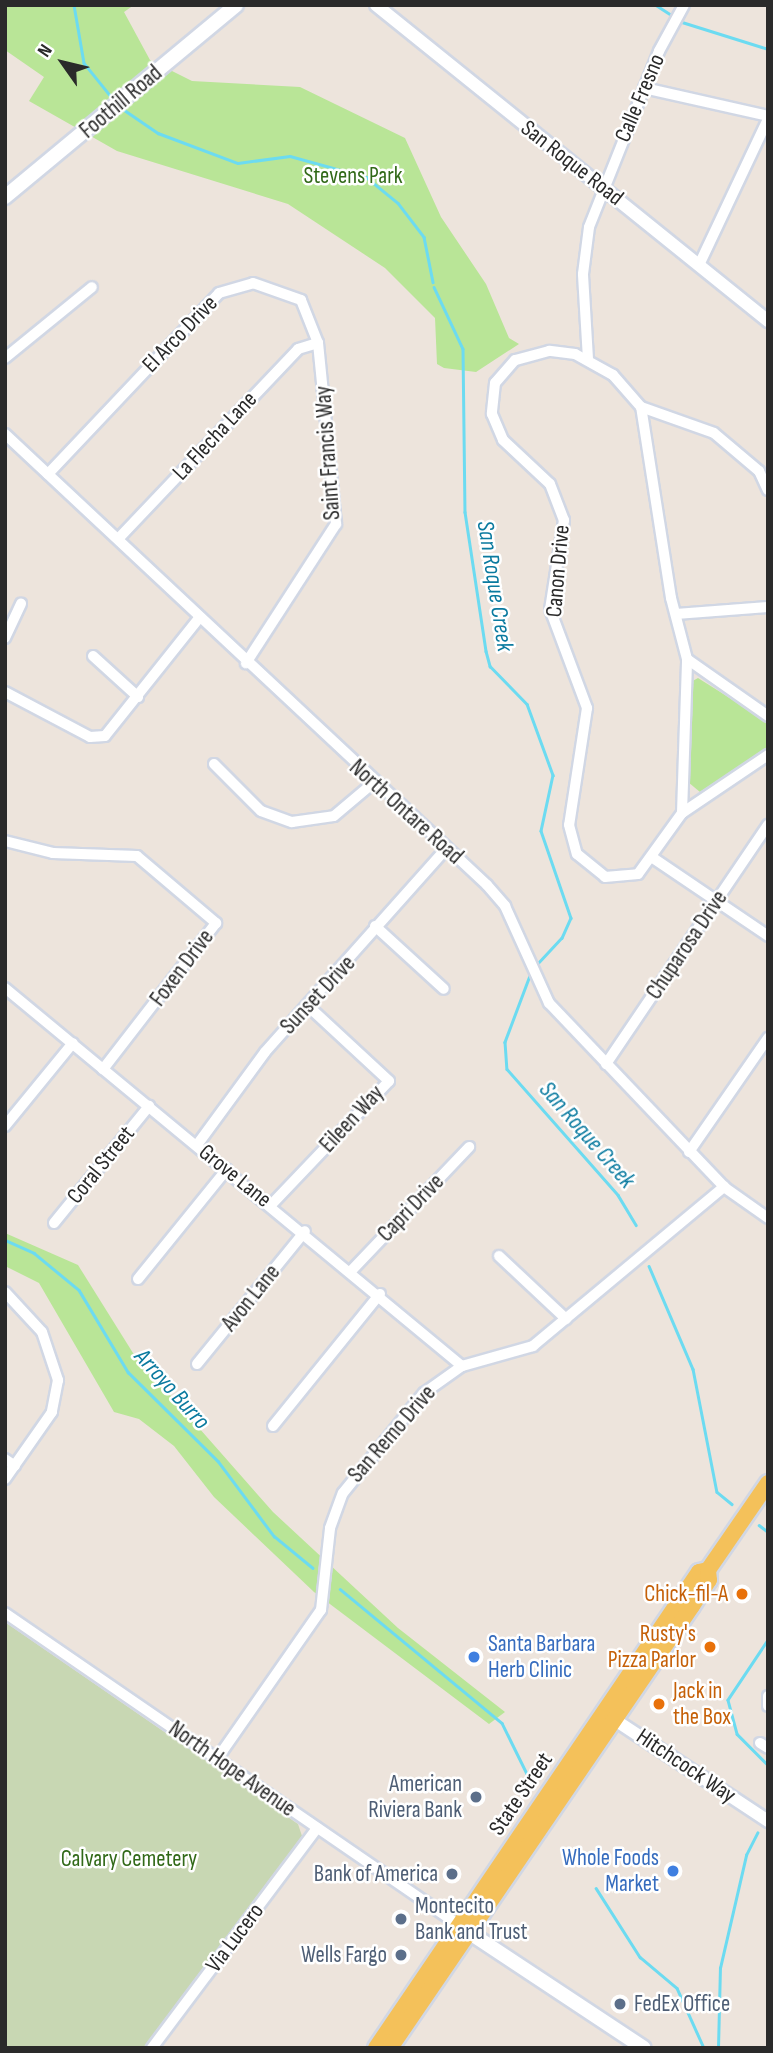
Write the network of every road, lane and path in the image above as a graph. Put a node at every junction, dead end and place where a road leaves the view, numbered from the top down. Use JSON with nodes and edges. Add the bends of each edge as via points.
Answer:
{"nodes":[{"id":1,"x":236,"y":5,"type":"edge"},
{"id":2,"x":376,"y":5,"type":"edge"},
{"id":3,"x":684,"y":5,"type":"edge"},
{"id":4,"x":644,"y":88,"type":"junction"},
{"id":5,"x":768,"y":118,"type":"edge"},
{"id":6,"x":602,"y":186,"type":"junction"},
{"id":7,"x":5,"y":197,"type":"edge"},
{"id":8,"x":699,"y":265,"type":"junction"},
{"id":9,"x":92,"y":287,"type":"dead end"},
{"id":10,"x":768,"y":321,"type":"edge"},
{"id":11,"x":318,"y":343,"type":"junction"},
{"id":12,"x":5,"y":358,"type":"edge"},
{"id":13,"x":588,"y":359,"type":"junction"},
{"id":14,"x":641,"y":407,"type":"junction"},
{"id":15,"x":5,"y":433,"type":"edge"},
{"id":16,"x":763,"y":471,"type":"edge"},
{"id":17,"x":48,"y":474,"type":"junction"},
{"id":18,"x":768,"y":490,"type":"edge"},
{"id":19,"x":118,"y":539,"type":"junction"},
{"id":20,"x":21,"y":603,"type":"dead end"},
{"id":21,"x":768,"y":607,"type":"edge"},
{"id":22,"x":676,"y":614,"type":"junction"},
{"id":23,"x":200,"y":617,"type":"junction"},
{"id":24,"x":5,"y":638,"type":"edge"},
{"id":25,"x":93,"y":656,"type":"dead end"},
{"id":26,"x":687,"y":659,"type":"junction"},
{"id":27,"x":246,"y":663,"type":"junction"},
{"id":28,"x":5,"y":692,"type":"edge"},
{"id":29,"x":138,"y":697,"type":"junction"},
{"id":30,"x":768,"y":716,"type":"edge"},
{"id":31,"x":768,"y":755,"type":"edge"},
{"id":32,"x":214,"y":764,"type":"dead end"},
{"id":33,"x":372,"y":784,"type":"junction"},
{"id":34,"x":682,"y":813,"type":"junction"},
{"id":35,"x":768,"y":825,"type":"edge"},
{"id":36,"x":5,"y":841,"type":"edge"},
{"id":37,"x":445,"y":850,"type":"junction"},
{"id":38,"x":653,"y":858,"type":"junction"},
{"id":39,"x":717,"y":901,"type":"junction"},
{"id":40,"x":375,"y":926,"type":"junction"},
{"id":41,"x":768,"y":936,"type":"edge"},
{"id":42,"x":5,"y":988,"type":"edge"},
{"id":43,"x":444,"y":989,"type":"dead end"},
{"id":44,"x":308,"y":1006,"type":"junction"},
{"id":45,"x":768,"y":1038,"type":"edge"},
{"id":46,"x":72,"y":1043,"type":"junction"},
{"id":47,"x":606,"y":1064,"type":"junction"},
{"id":48,"x":103,"y":1069,"type":"junction"},
{"id":49,"x":149,"y":1107,"type":"junction"},
{"id":50,"x":5,"y":1126,"type":"edge"},
{"id":51,"x":197,"y":1145,"type":"junction"},
{"id":52,"x":469,"y":1147,"type":"dead end"},
{"id":53,"x":689,"y":1152,"type":"junction"},
{"id":54,"x":227,"y":1169,"type":"junction"},
{"id":55,"x":723,"y":1187,"type":"junction"},
{"id":56,"x":271,"y":1205,"type":"junction"},
{"id":57,"x":768,"y":1218,"type":"edge"},
{"id":58,"x":54,"y":1223,"type":"dead end"},
{"id":59,"x":305,"y":1231,"type":"junction"},
{"id":60,"x":499,"y":1256,"type":"dead end"},
{"id":61,"x":352,"y":1270,"type":"junction"},
{"id":62,"x":138,"y":1279,"type":"dead end"},
{"id":63,"x":5,"y":1292,"type":"edge"},
{"id":64,"x":380,"y":1294,"type":"junction"},
{"id":65,"x":566,"y":1319,"type":"junction"},
{"id":66,"x":197,"y":1364,"type":"dead end"},
{"id":67,"x":462,"y":1366,"type":"junction"},
{"id":68,"x":273,"y":1426,"type":"dead end"},
{"id":69,"x":5,"y":1459,"type":"edge"},
{"id":70,"x":15,"y":1466,"type":"junction"},
{"id":71,"x":5,"y":1479,"type":"edge"},
{"id":72,"x":765,"y":1487,"type":"edge"},
{"id":73,"x":5,"y":1613,"type":"edge"},
{"id":74,"x":768,"y":1696,"type":"edge"},
{"id":75,"x":768,"y":1706,"type":"edge"},
{"id":76,"x":609,"y":1716,"type":"junction"},
{"id":77,"x":217,"y":1759,"type":"junction"},
{"id":78,"x":766,"y":1820,"type":"edge"},
{"id":79,"x":317,"y":1828,"type":"junction"},
{"id":80,"x":464,"y":1929,"type":"junction"},
{"id":81,"x":152,"y":2048,"type":"edge"},
{"id":82,"x":376,"y":2048,"type":"edge"},
{"id":83,"x":390,"y":2048,"type":"edge"},
{"id":84,"x":644,"y":2048,"type":"edge"}],
"edges":[{"from":1,"to":7,"type":"main road","name":"Foothill Road"},
{"from":2,"to":6,"type":"street","name":"San Roque Road"},
{"from":3,"to":4,"type":"street","name":"Calle Fresno"},
{"from":4,"to":5,"type":"street"},
{"from":4,"to":6,"type":"street","name":"Calle Fresno"},
{"from":5,"to":8,"type":"street"},
{"from":6,"to":8,"type":"street","name":"San Roque Road"},
{"from":6,"to":13,"type":"street","name":"Calle Fresno","via":[[583,274]]},
{"from":8,"to":10,"type":"street","name":"San Roque Road"},
{"from":9,"to":12,"type":"street"},
{"from":11,"to":17,"type":"street","name":"El Arco Drive","via":[[311,313],[293,293],[253,283],[226,288]]},
{"from":11,"to":19,"type":"street","name":"La Flecha Lane","via":[[298,349]]},
{"from":11,"to":27,"type":"street","name":"Saint Francis Way","via":[[335,529]]},
{"from":13,"to":14,"type":"street","name":"Canon Drive","via":[[613,374]]},
{"from":13,"to":38,"type":"street","name":"Canon Drive","via":[[549,351],[519,357],[495,383],[492,414],[503,440],[550,484],[564,520],[551,619],[587,708],[569,825],[572,844],[590,869],[613,878],[638,874]]},
{"from":14,"to":16,"type":"street","via":[[703,426]]},
{"from":14,"to":22,"type":"street"},
{"from":15,"to":17,"type":"street","name":"North Ontare Road"},
{"from":16,"to":18,"type":"street"},
{"from":17,"to":19,"type":"street","name":"North Ontare Road"},
{"from":19,"to":23,"type":"street","name":"North Ontare Road"},
{"from":20,"to":24,"type":"street"},
{"from":21,"to":22,"type":"street"},
{"from":22,"to":26,"type":"street"},
{"from":23,"to":27,"type":"street","name":"North Ontare Road"},
{"from":23,"to":29,"type":"street"},
{"from":25,"to":29,"type":"street"},
{"from":26,"to":30,"type":"street"},
{"from":26,"to":34,"type":"street"},
{"from":27,"to":33,"type":"street","name":"North Ontare Road"},
{"from":28,"to":29,"type":"street","via":[[95,738],[114,729]]},
{"from":31,"to":34,"type":"street","name":"Canon Drive"},
{"from":32,"to":33,"type":"street","via":[[261,811],[292,822],[334,816]]},
{"from":33,"to":37,"type":"street","name":"North Ontare Road"},
{"from":34,"to":38,"type":"street","name":"Canon Drive"},
{"from":35,"to":39,"type":"street","name":"Chuparosa Drive"},
{"from":36,"to":48,"type":"street","name":"Foxen Drive","via":[[53,853],[137,856],[216,923]]},
{"from":37,"to":40,"type":"street","name":"Sunset Drive"},
{"from":37,"to":47,"type":"street","name":"North Ontare Road","via":[[505,906],[542,993]]},
{"from":38,"to":39,"type":"street"},
{"from":39,"to":41,"type":"street"},
{"from":39,"to":47,"type":"street","name":"Chuparosa Drive"},
{"from":40,"to":43,"type":"street"},
{"from":40,"to":44,"type":"street","name":"Sunset Drive"},
{"from":42,"to":46,"type":"street","name":"Grove Lane"},
{"from":44,"to":51,"type":"street","name":"Sunset Drive","via":[[265,1052]]},
{"from":44,"to":56,"type":"street","name":"Eileen Way","via":[[388,1081]]},
{"from":45,"to":53,"type":"street"},
{"from":46,"to":48,"type":"street","name":"Grove Lane"},
{"from":46,"to":50,"type":"street"},
{"from":47,"to":53,"type":"street","name":"North Ontare Road"},
{"from":48,"to":49,"type":"street","name":"Grove Lane"},
{"from":49,"to":51,"type":"street","name":"Grove Lane"},
{"from":49,"to":58,"type":"street","name":"Coral Street"},
{"from":51,"to":54,"type":"street","name":"Grove Lane"},
{"from":52,"to":61,"type":"street","name":"Capri Drive"},
{"from":53,"to":55,"type":"street","name":"North Ontare Road"},
{"from":54,"to":56,"type":"street","name":"Grove Lane"},
{"from":54,"to":62,"type":"street"},
{"from":55,"to":57,"type":"street","name":"North Ontare Road"},
{"from":55,"to":65,"type":"street","name":"San Remo Drive"},
{"from":56,"to":59,"type":"street","name":"Grove Lane"},
{"from":59,"to":61,"type":"street","name":"Grove Lane"},
{"from":59,"to":66,"type":"street","name":"Avon Lane"},
{"from":60,"to":65,"type":"street"},
{"from":61,"to":64,"type":"street","name":"Grove Lane"},
{"from":63,"to":70,"type":"street","via":[[46,1340],[58,1380],[52,1412]]},
{"from":64,"to":67,"type":"street","name":"Grove Lane"},
{"from":64,"to":68,"type":"street"},
{"from":65,"to":67,"type":"street","name":"San Remo Drive","via":[[520,1353]]},
{"from":67,"to":77,"type":"street","name":"San Remo Drive","via":[[424,1393],[342,1493],[330,1528],[321,1610]]},
{"from":69,"to":70,"type":"street"},
{"from":70,"to":71,"type":"street"},
{"from":72,"to":76,"type":"main road","name":"State Street","via":[[708,1570],[699,1572]]},
{"from":73,"to":77,"type":"street","name":"North Hope Avenue"},
{"from":74,"to":75,"type":"street"},
{"from":76,"to":78,"type":"street","name":"Hitchcock Way"},
{"from":76,"to":80,"type":"main road","name":"State Street"},
{"from":77,"to":79,"type":"street","name":"North Hope Avenue"},
{"from":79,"to":80,"type":"street","name":"North Hope Avenue"},
{"from":79,"to":81,"type":"street","name":"Via Lucero"},
{"from":80,"to":82,"type":"main road","name":"State Street"},
{"from":80,"to":83,"type":"main road","name":"State Street"},
{"from":80,"to":84,"type":"main road"}]}
